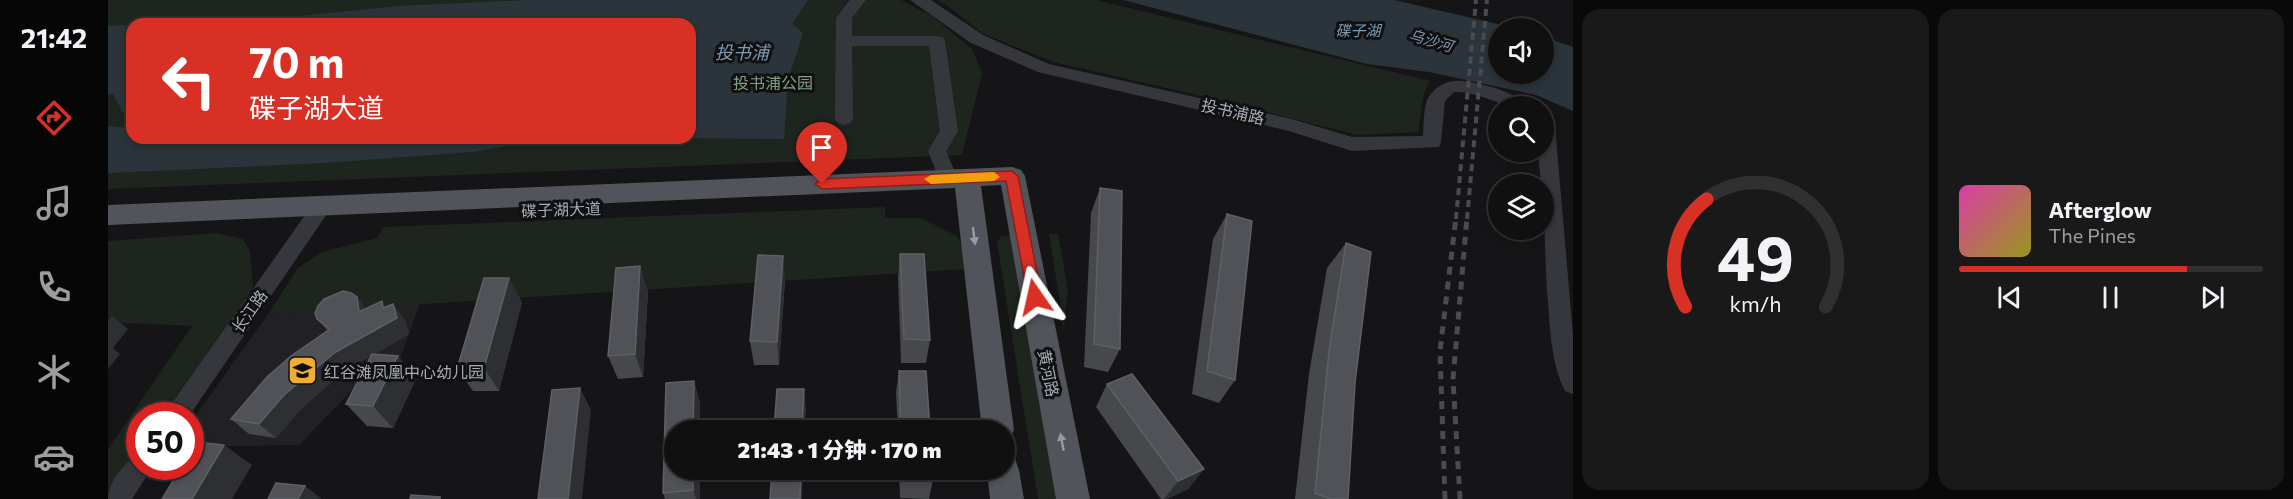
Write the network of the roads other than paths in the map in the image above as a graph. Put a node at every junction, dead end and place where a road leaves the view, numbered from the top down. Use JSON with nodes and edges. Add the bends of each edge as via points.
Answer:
{"nodes":[{"id":1,"x":858,"y":0,"type":"edge"},
{"id":2,"x":918,"y":0,"type":"edge"},
{"id":3,"x":843,"y":41,"type":"junction"},
{"id":4,"x":1496,"y":96,"type":"edge"},
{"id":5,"x":844,"y":119,"type":"dead end"},
{"id":6,"x":1549,"y":162,"type":"edge"},
{"id":7,"x":962,"y":183,"type":"junction"},
{"id":8,"x":1013,"y":184,"type":"joint"},
{"id":9,"x":317,"y":213,"type":"junction"},
{"id":10,"x":108,"y":215,"type":"edge"},
{"id":11,"x":108,"y":230,"type":"edge"},
{"id":12,"x":1573,"y":384,"type":"edge"},
{"id":13,"x":185,"y":402,"type":"edge"},
{"id":14,"x":997,"y":420,"type":"edge"},
{"id":15,"x":130,"y":480,"type":"edge"},
{"id":16,"x":1004,"y":480,"type":"edge"},
{"id":17,"x":117,"y":499,"type":"edge"},
{"id":18,"x":1006,"y":499,"type":"edge"},
{"id":19,"x":1073,"y":499,"type":"edge"}],
"edges":[{"from":1,"to":3,"type":"street","via":[[844,18]]},
{"from":2,"to":4,"type":"street","name":"投书浦路","via":[[976,39],[1044,68],[1292,125],[1352,144],[1432,142],[1436,99],[1446,90],[1454,86]]},
{"from":3,"to":5,"type":"street"},
{"from":3,"to":7,"type":"street","via":[[937,40],[949,131],[937,151]]},
{"from":6,"to":12,"type":"street","via":[[1562,340]]},
{"from":7,"to":8,"type":"main road","name":"碟子湖大道"},
{"from":7,"to":9,"type":"main road","name":"碟子湖大道"},
{"from":7,"to":14,"type":"main road","one_way":true},
{"from":19,"to":8,"type":"main road","name":"黄河路","one_way":true},
{"from":9,"to":10,"type":"main road","name":"碟子湖大道"},
{"from":9,"to":11,"type":"main road","name":"碟子湖大道"},
{"from":9,"to":13,"type":"street","name":"长江路"},
{"from":15,"to":17,"type":"street"},
{"from":16,"to":18,"type":"main road"}]}
